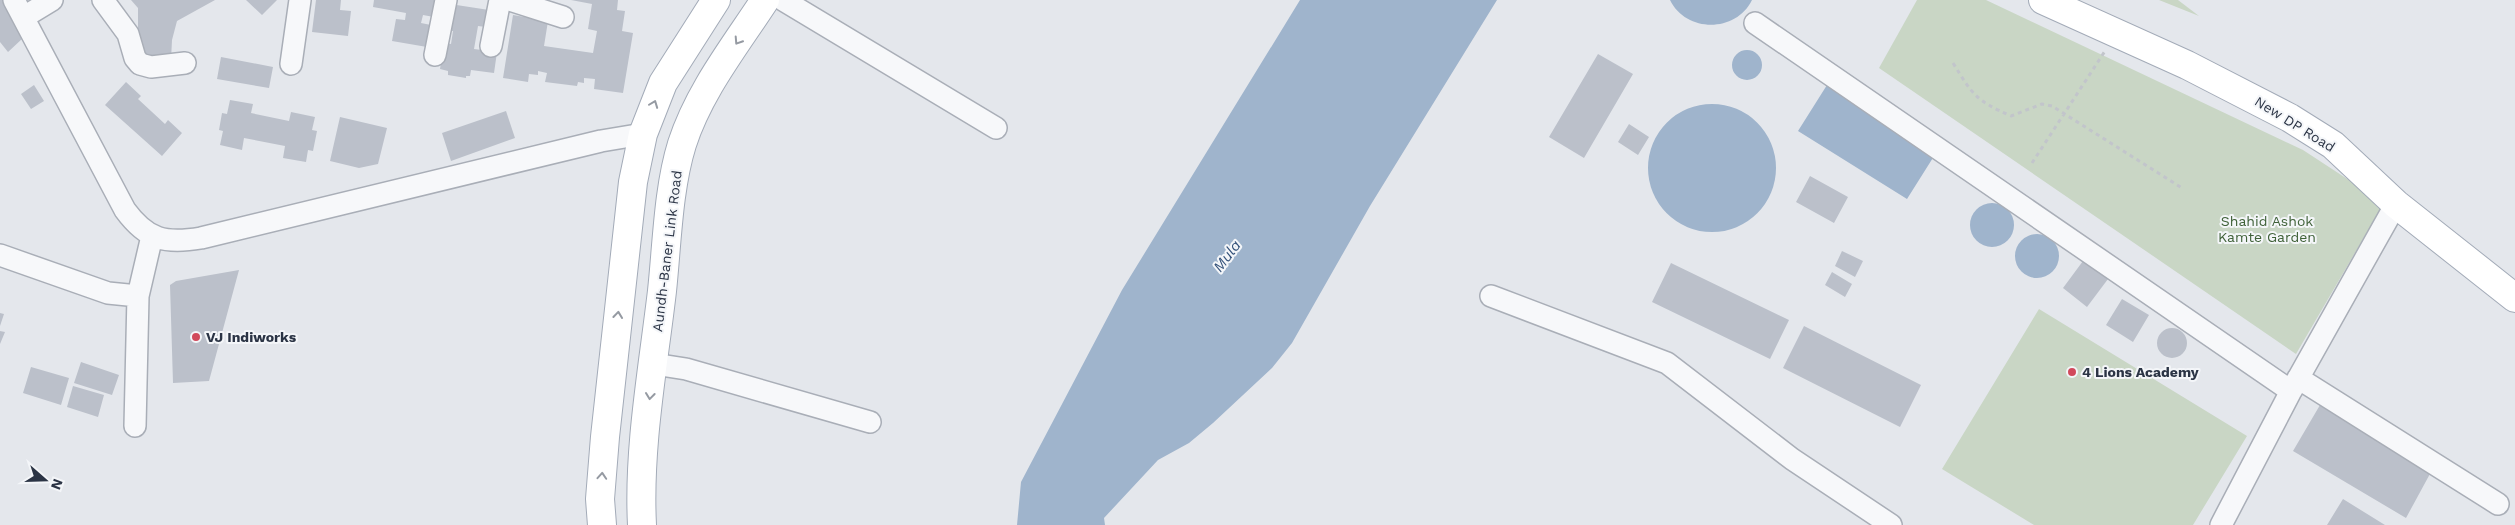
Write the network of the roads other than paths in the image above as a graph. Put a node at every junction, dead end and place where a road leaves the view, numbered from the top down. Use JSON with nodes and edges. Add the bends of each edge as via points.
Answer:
{"nodes":[{"id":1,"x":52,"y":0,"type":"edge"},
{"id":2,"x":103,"y":0,"type":"edge"},
{"id":3,"x":300,"y":0,"type":"edge"},
{"id":4,"x":446,"y":0,"type":"edge"},
{"id":5,"x":500,"y":0,"type":"edge"},
{"id":6,"x":510,"y":0,"type":"edge"},
{"id":7,"x":716,"y":0,"type":"edge"},
{"id":8,"x":765,"y":0,"type":"edge"},
{"id":9,"x":783,"y":0,"type":"edge"},
{"id":10,"x":2043,"y":0,"type":"edge"},
{"id":11,"x":19,"y":8,"type":"edge"},
{"id":12,"x":563,"y":17,"type":"dead end"},
{"id":13,"x":1755,"y":23,"type":"dead end"},
{"id":14,"x":491,"y":46,"type":"dead end"},
{"id":15,"x":435,"y":55,"type":"dead end"},
{"id":16,"x":185,"y":63,"type":"dead end"},
{"id":17,"x":291,"y":64,"type":"dead end"},
{"id":18,"x":996,"y":128,"type":"dead end"},
{"id":19,"x":643,"y":134,"type":"junction"},
{"id":20,"x":682,"y":145,"type":"junction"},
{"id":21,"x":2396,"y":204,"type":"junction"},
{"id":22,"x":152,"y":236,"type":"junction"},
{"id":23,"x":0,"y":255,"type":"edge"},
{"id":24,"x":138,"y":296,"type":"junction"},
{"id":25,"x":1491,"y":296,"type":"dead end"},
{"id":26,"x":2515,"y":298,"type":"edge"},
{"id":27,"x":654,"y":364,"type":"junction"},
{"id":28,"x":2295,"y":384,"type":"junction"},
{"id":29,"x":870,"y":422,"type":"dead end"},
{"id":30,"x":136,"y":426,"type":"dead end"},
{"id":31,"x":2498,"y":504,"type":"dead end"},
{"id":32,"x":2226,"y":523,"type":"edge"},
{"id":33,"x":602,"y":525,"type":"edge"},
{"id":34,"x":642,"y":525,"type":"edge"},
{"id":35,"x":1891,"y":525,"type":"edge"}],
"edges":[{"from":1,"to":11,"type":"street"},
{"from":2,"to":16,"type":"street","via":[[128,34],[140,64],[151,67]]},
{"from":3,"to":17,"type":"street"},
{"from":4,"to":15,"type":"street"},
{"from":5,"to":14,"type":"street"},
{"from":6,"to":12,"type":"street"},
{"from":19,"to":7,"type":"main road","one_way":true,"via":[[663,82]]},
{"from":8,"to":20,"type":"main road","name":"Aundh-Baner Link Road","one_way":true,"via":[[699,101]]},
{"from":9,"to":18,"type":"street"},
{"from":10,"to":21,"type":"main road","name":"New DP Road","via":[[2187,64],[2290,118],[2334,145]]},
{"from":11,"to":22,"type":"street","via":[[125,210],[136,225]]},
{"from":13,"to":28,"type":"street"},
{"from":19,"to":20,"type":"main road"},
{"from":19,"to":22,"type":"street","via":[[601,141],[201,238],[175,242]]},
{"from":33,"to":19,"type":"main road","one_way":true,"via":[[600,499],[606,427],[633,182]]},
{"from":20,"to":27,"type":"main road","name":"Aundh-Baner Link Road"},
{"from":21,"to":26,"type":"main road","name":"New DP Road"},
{"from":21,"to":28,"type":"street"},
{"from":22,"to":24,"type":"street"},
{"from":23,"to":24,"type":"street","via":[[108,293]]},
{"from":24,"to":30,"type":"street"},
{"from":25,"to":35,"type":"street","via":[[1667,364],[1792,459]]},
{"from":27,"to":29,"type":"street","via":[[686,369]]},
{"from":27,"to":34,"type":"main road","name":"Aundh-Baner Link Road","one_way":true,"via":[[641,499]]},
{"from":28,"to":31,"type":"street"},
{"from":28,"to":32,"type":"street"}]}
